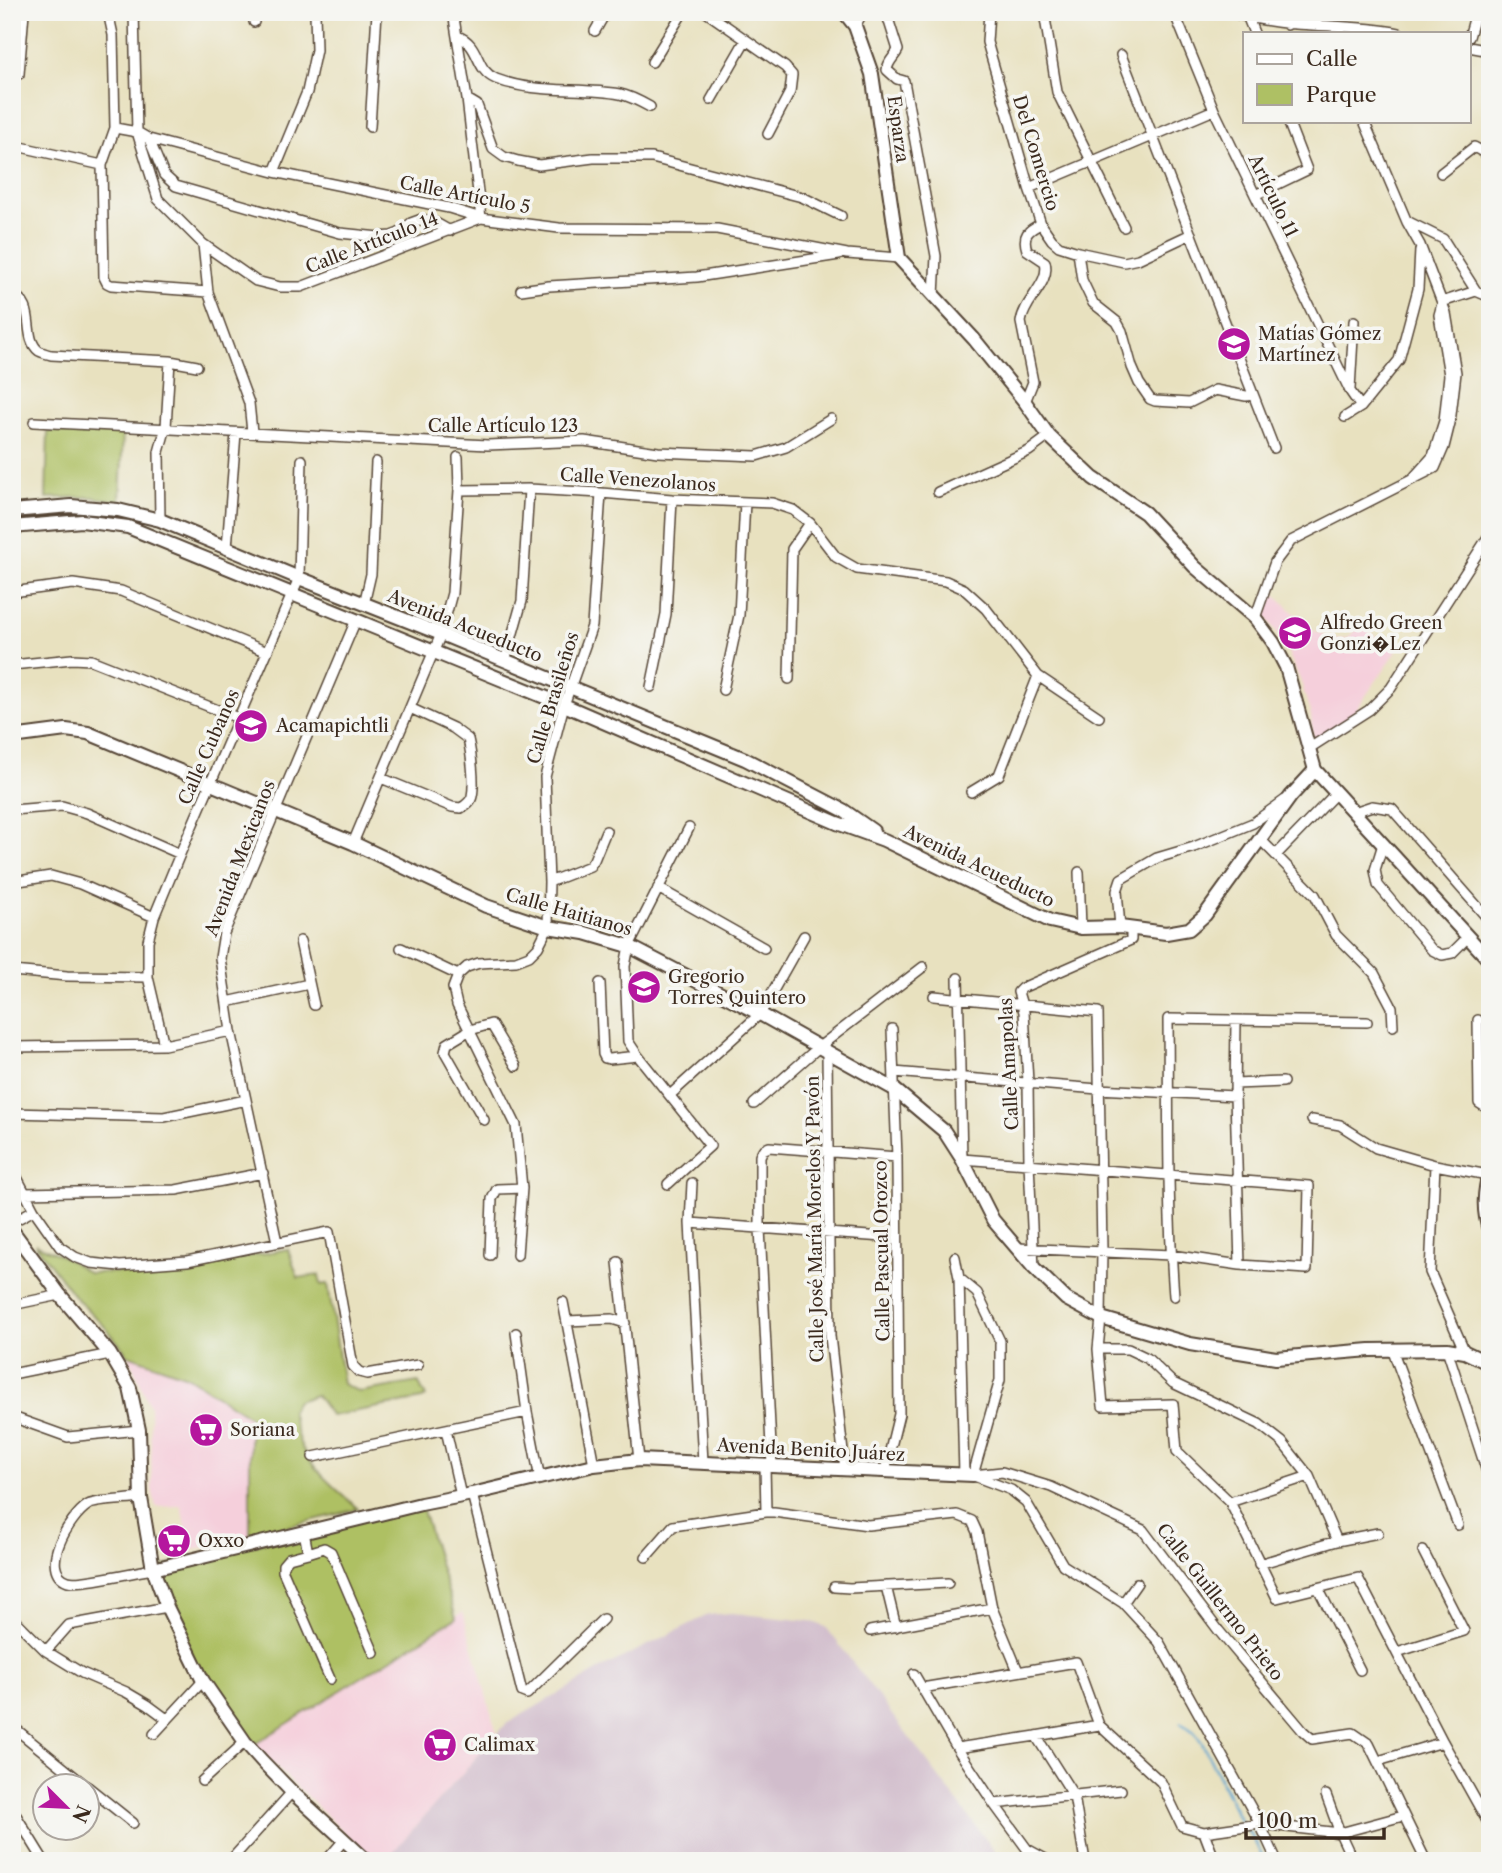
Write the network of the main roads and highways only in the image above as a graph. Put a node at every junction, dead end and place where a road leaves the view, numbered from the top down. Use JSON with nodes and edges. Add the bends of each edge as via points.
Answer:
{"nodes":[{"id":1,"x":844,"y":12,"type":"edge"},
{"id":2,"x":12,"y":511,"type":"edge"},
{"id":3,"x":12,"y":527,"type":"edge"},
{"id":4,"x":12,"y":737,"type":"edge"},
{"id":5,"x":1315,"y":770,"type":"junction"},
{"id":6,"x":884,"y":840,"type":"junction"},
{"id":7,"x":1490,"y":961,"type":"edge"},
{"id":8,"x":1489,"y":1172,"type":"edge"},
{"id":9,"x":12,"y":1230,"type":"edge"},
{"id":10,"x":1490,"y":1232,"type":"edge"},
{"id":11,"x":1490,"y":1364,"type":"edge"},
{"id":12,"x":968,"y":1475,"type":"road end"},
{"id":13,"x":153,"y":1569,"type":"junction"},
{"id":14,"x":367,"y":1861,"type":"edge"}],
"edges":[{"from":1,"to":5,"type":"main road","name":"Esparza","via":[[855,26],[872,74],[899,258],[974,339],[1049,436],[1093,478],[1145,513],[1195,567],[1255,618],[1286,667]]},
{"from":2,"to":6,"type":"main road","name":"Avenida Acueducto","via":[[71,506],[160,520],[745,759],[843,810]]},
{"from":3,"to":6,"type":"main road","name":"Avenida Acueducto","via":[[82,521],[128,527]]},
{"from":4,"to":11,"type":"main road","name":"Calle Haitianos","via":[[66,730],[88,733],[353,843],[486,906],[548,927],[629,946],[760,1014],[894,1089],[944,1131],[993,1220],[1066,1298],[1101,1318],[1190,1344],[1276,1359],[1447,1349]]},
{"from":5,"to":6,"type":"main road","name":"Avenida Acueducto","via":[[1259,838],[1205,915],[1189,929],[1166,933],[1081,928],[1049,921]]},
{"from":5,"to":7,"type":"main road"},
{"from":8,"to":10,"type":"main road","via":[[1484,1209]]},
{"from":9,"to":13,"type":"main road","via":[[110,1354],[130,1388],[139,1430],[141,1498]]},
{"from":12,"to":13,"type":"main road","name":"Avenida Benito Juárez","via":[[639,1460],[594,1465]]},
{"from":13,"to":14,"type":"main road","via":[[203,1681],[245,1742]]}]}
